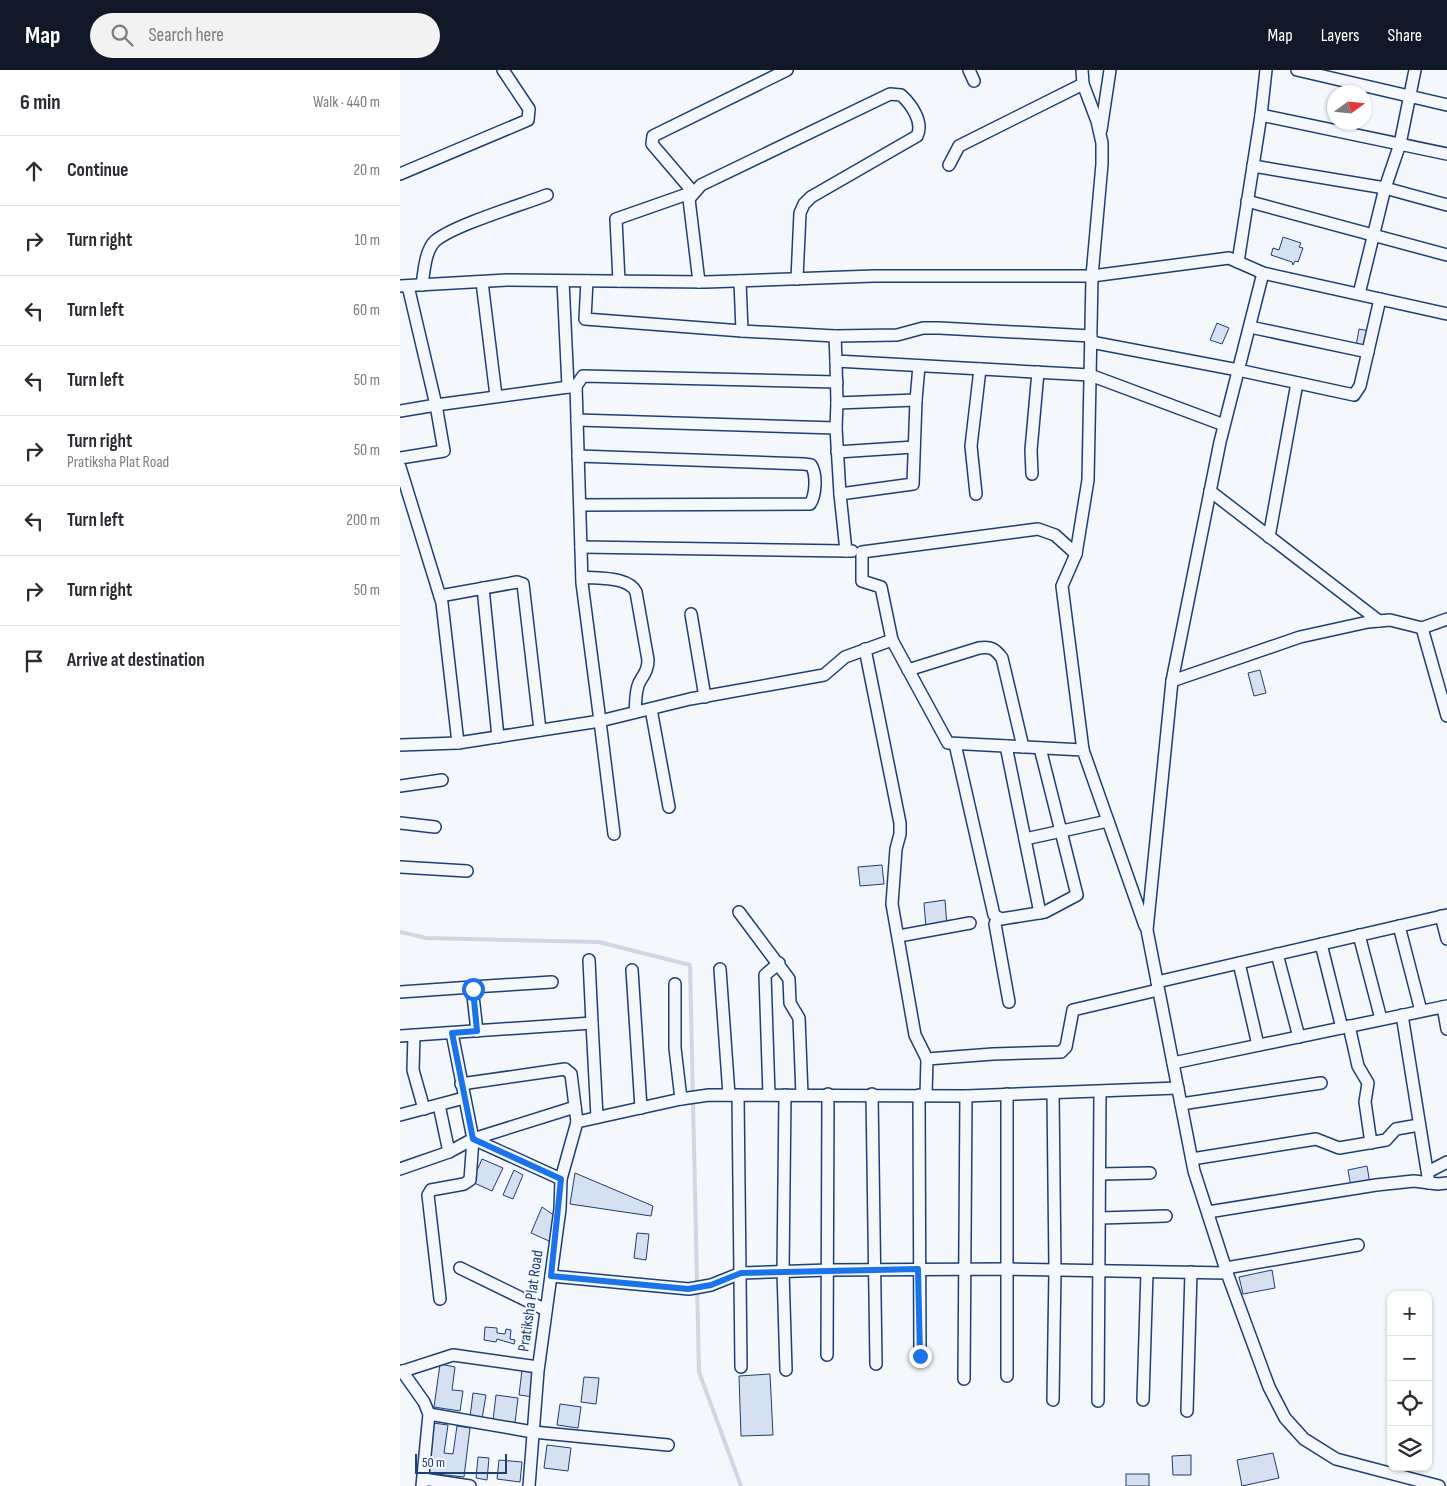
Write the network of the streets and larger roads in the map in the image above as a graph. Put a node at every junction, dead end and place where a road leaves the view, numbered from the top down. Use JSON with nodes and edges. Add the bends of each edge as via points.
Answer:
{"nodes":[{"id":1,"x":503,"y":70,"type":"edge"},
{"id":2,"x":787,"y":70,"type":"edge"},
{"id":3,"x":969,"y":70,"type":"edge"},
{"id":4,"x":1082,"y":70,"type":"edge"},
{"id":5,"x":1110,"y":70,"type":"edge"},
{"id":6,"x":1266,"y":70,"type":"edge"},
{"id":7,"x":1297,"y":70,"type":"edge"},
{"id":8,"x":1415,"y":70,"type":"edge"},
{"id":9,"x":1312,"y":72,"type":"edge"},
{"id":10,"x":974,"y":81,"type":"dead end"},
{"id":11,"x":1083,"y":84,"type":"junction"},
{"id":12,"x":1410,"y":96,"type":"junction"},
{"id":13,"x":1447,"y":105,"type":"edge"},
{"id":14,"x":1261,"y":115,"type":"junction"},
{"id":15,"x":1100,"y":136,"type":"junction"},
{"id":16,"x":1400,"y":144,"type":"junction"},
{"id":17,"x":1447,"y":154,"type":"edge"},
{"id":18,"x":949,"y":165,"type":"dead end"},
{"id":19,"x":1253,"y":166,"type":"junction"},
{"id":20,"x":400,"y":174,"type":"edge"},
{"id":21,"x":1384,"y":188,"type":"junction"},
{"id":22,"x":693,"y":192,"type":"junction"},
{"id":23,"x":547,"y":195,"type":"dead end"},
{"id":24,"x":1248,"y":201,"type":"junction"},
{"id":25,"x":1447,"y":205,"type":"edge"},
{"id":26,"x":1374,"y":236,"type":"junction"},
{"id":27,"x":1447,"y":255,"type":"edge"},
{"id":28,"x":1238,"y":262,"type":"junction"},
{"id":29,"x":1263,"y":273,"type":"junction"},
{"id":30,"x":1092,"y":276,"type":"junction"},
{"id":31,"x":797,"y":279,"type":"junction"},
{"id":32,"x":740,"y":280,"type":"junction"},
{"id":33,"x":563,"y":281,"type":"junction"},
{"id":34,"x":587,"y":281,"type":"junction"},
{"id":35,"x":619,"y":281,"type":"junction"},
{"id":36,"x":482,"y":282,"type":"junction"},
{"id":37,"x":699,"y":282,"type":"junction"},
{"id":38,"x":422,"y":285,"type":"junction"},
{"id":39,"x":404,"y":286,"type":"edge"},
{"id":40,"x":1359,"y":294,"type":"junction"},
{"id":41,"x":1380,"y":299,"type":"junction"},
{"id":42,"x":1447,"y":314,"type":"edge"},
{"id":43,"x":1250,"y":327,"type":"junction"},
{"id":44,"x":742,"y":330,"type":"junction"},
{"id":45,"x":835,"y":336,"type":"junction"},
{"id":46,"x":1091,"y":339,"type":"junction"},
{"id":47,"x":1368,"y":352,"type":"junction"},
{"id":48,"x":836,"y":361,"type":"junction"},
{"id":49,"x":919,"y":366,"type":"junction"},
{"id":50,"x":980,"y":369,"type":"junction"},
{"id":51,"x":1238,"y":370,"type":"junction"},
{"id":52,"x":1038,"y":372,"type":"junction"},
{"id":53,"x":1090,"y":375,"type":"junction"},
{"id":54,"x":837,"y":382,"type":"junction"},
{"id":55,"x":1297,"y":382,"type":"junction"},
{"id":56,"x":572,"y":387,"type":"junction"},
{"id":57,"x":496,"y":396,"type":"junction"},
{"id":58,"x":916,"y":400,"type":"junction"},
{"id":59,"x":837,"y":403,"type":"junction"},
{"id":60,"x":436,"y":405,"type":"junction"},
{"id":61,"x":400,"y":411,"type":"edge"},
{"id":62,"x":577,"y":420,"type":"junction"},
{"id":63,"x":1224,"y":425,"type":"junction"},
{"id":64,"x":836,"y":428,"type":"junction"},
{"id":65,"x":914,"y":447,"type":"junction"},
{"id":66,"x":838,"y":452,"type":"junction"},
{"id":67,"x":578,"y":456,"type":"junction"},
{"id":68,"x":400,"y":458,"type":"edge"},
{"id":69,"x":400,"y":467,"type":"edge"},
{"id":70,"x":1032,"y":474,"type":"dead end"},
{"id":71,"x":1210,"y":491,"type":"junction"},
{"id":72,"x":840,"y":494,"type":"junction"},
{"id":73,"x":976,"y":494,"type":"dead end"},
{"id":74,"x":580,"y":504,"type":"junction"},
{"id":75,"x":1269,"y":538,"type":"junction"},
{"id":76,"x":581,"y":547,"type":"junction"},
{"id":77,"x":846,"y":551,"type":"junction"},
{"id":78,"x":862,"y":552,"type":"junction"},
{"id":79,"x":1076,"y":554,"type":"junction"},
{"id":80,"x":582,"y":577,"type":"junction"},
{"id":81,"x":483,"y":588,"type":"junction"},
{"id":82,"x":440,"y":596,"type":"junction"},
{"id":83,"x":691,"y":614,"type":"dead end"},
{"id":84,"x":1447,"y":620,"type":"edge"},
{"id":85,"x":1379,"y":621,"type":"junction"},
{"id":86,"x":1422,"y":628,"type":"junction"},
{"id":87,"x":892,"y":640,"type":"junction"},
{"id":88,"x":865,"y":649,"type":"junction"},
{"id":89,"x":908,"y":670,"type":"junction"},
{"id":90,"x":1172,"y":681,"type":"junction"},
{"id":91,"x":705,"y":697,"type":"junction"},
{"id":92,"x":651,"y":709,"type":"junction"},
{"id":93,"x":635,"y":712,"type":"junction"},
{"id":94,"x":1447,"y":716,"type":"edge"},
{"id":95,"x":600,"y":721,"type":"junction"},
{"id":96,"x":540,"y":730,"type":"junction"},
{"id":97,"x":498,"y":737,"type":"junction"},
{"id":98,"x":458,"y":743,"type":"junction"},
{"id":99,"x":955,"y":744,"type":"junction"},
{"id":100,"x":400,"y":745,"type":"edge"},
{"id":101,"x":1006,"y":746,"type":"junction"},
{"id":102,"x":1023,"y":747,"type":"junction"},
{"id":103,"x":1040,"y":748,"type":"junction"},
{"id":104,"x":1083,"y":750,"type":"junction"},
{"id":105,"x":442,"y":780,"type":"dead end"},
{"id":106,"x":400,"y":786,"type":"edge"},
{"id":107,"x":669,"y":807,"type":"dead end"},
{"id":108,"x":1108,"y":820,"type":"junction"},
{"id":109,"x":400,"y":823,"type":"edge"},
{"id":110,"x":435,"y":827,"type":"dead end"},
{"id":111,"x":1062,"y":830,"type":"junction"},
{"id":112,"x":614,"y":834,"type":"dead end"},
{"id":113,"x":1025,"y":839,"type":"junction"},
{"id":114,"x":400,"y":867,"type":"edge"},
{"id":115,"x":468,"y":871,"type":"dead end"},
{"id":116,"x":739,"y":912,"type":"dead end"},
{"id":117,"x":1040,"y":913,"type":"junction"},
{"id":118,"x":1444,"y":915,"type":"edge"},
{"id":119,"x":997,"y":919,"type":"junction"},
{"id":120,"x":970,"y":923,"type":"dead end"},
{"id":121,"x":1399,"y":926,"type":"junction"},
{"id":122,"x":1147,"y":930,"type":"junction"},
{"id":123,"x":1359,"y":935,"type":"junction"},
{"id":124,"x":899,"y":936,"type":"junction"},
{"id":125,"x":1447,"y":939,"type":"edge"},
{"id":126,"x":1321,"y":944,"type":"junction"},
{"id":127,"x":1277,"y":954,"type":"junction"},
{"id":128,"x":589,"y":960,"type":"dead end"},
{"id":129,"x":779,"y":963,"type":"junction"},
{"id":130,"x":1239,"y":963,"type":"junction"},
{"id":131,"x":720,"y":969,"type":"dead end"},
{"id":132,"x":632,"y":970,"type":"dead end"},
{"id":133,"x":552,"y":982,"type":"dead end"},
{"id":134,"x":675,"y":984,"type":"dead end"},
{"id":135,"x":1158,"y":986,"type":"junction"},
{"id":136,"x":472,"y":987,"type":"junction"},
{"id":137,"x":400,"y":992,"type":"edge"},
{"id":138,"x":1009,"y":1002,"type":"dead end"},
{"id":139,"x":1445,"y":1006,"type":"edge"},
{"id":140,"x":1421,"y":1011,"type":"junction"},
{"id":141,"x":1402,"y":1015,"type":"junction"},
{"id":142,"x":1381,"y":1020,"type":"junction"},
{"id":143,"x":592,"y":1023,"type":"junction"},
{"id":144,"x":1346,"y":1027,"type":"junction"},
{"id":145,"x":1447,"y":1028,"type":"edge"},
{"id":146,"x":477,"y":1031,"type":"junction"},
{"id":147,"x":452,"y":1033,"type":"junction"},
{"id":148,"x":414,"y":1035,"type":"junction"},
{"id":149,"x":400,"y":1036,"type":"edge"},
{"id":150,"x":1299,"y":1037,"type":"junction"},
{"id":151,"x":1258,"y":1045,"type":"junction"},
{"id":152,"x":927,"y":1059,"type":"junction"},
{"id":153,"x":1173,"y":1063,"type":"junction"},
{"id":154,"x":1321,"y":1083,"type":"dead end"},
{"id":155,"x":461,"y":1084,"type":"junction"},
{"id":156,"x":1178,"y":1088,"type":"junction"},
{"id":157,"x":1100,"y":1092,"type":"junction"},
{"id":158,"x":1053,"y":1093,"type":"junction"},
{"id":159,"x":828,"y":1094,"type":"junction"},
{"id":160,"x":872,"y":1094,"type":"junction"},
{"id":161,"x":1007,"y":1094,"type":"junction"},
{"id":162,"x":734,"y":1095,"type":"junction"},
{"id":163,"x":769,"y":1095,"type":"junction"},
{"id":164,"x":785,"y":1095,"type":"junction"},
{"id":165,"x":802,"y":1095,"type":"junction"},
{"id":166,"x":923,"y":1095,"type":"junction"},
{"id":167,"x":966,"y":1096,"type":"junction"},
{"id":168,"x":464,"y":1098,"type":"junction"},
{"id":169,"x":685,"y":1098,"type":"junction"},
{"id":170,"x":439,"y":1104,"type":"junction"},
{"id":171,"x":1181,"y":1104,"type":"junction"},
{"id":172,"x":575,"y":1107,"type":"junction"},
{"id":173,"x":640,"y":1108,"type":"junction"},
{"id":174,"x":424,"y":1109,"type":"junction"},
{"id":175,"x":400,"y":1115,"type":"edge"},
{"id":176,"x":597,"y":1117,"type":"junction"},
{"id":177,"x":578,"y":1122,"type":"junction"},
{"id":178,"x":1420,"y":1125,"type":"junction"},
{"id":179,"x":473,"y":1139,"type":"junction"},
{"id":180,"x":1372,"y":1143,"type":"junction"},
{"id":181,"x":449,"y":1152,"type":"junction"},
{"id":182,"x":1192,"y":1159,"type":"junction"},
{"id":183,"x":1447,"y":1162,"type":"edge"},
{"id":184,"x":400,"y":1169,"type":"edge"},
{"id":185,"x":1150,"y":1173,"type":"dead end"},
{"id":186,"x":1100,"y":1174,"type":"junction"},
{"id":187,"x":1429,"y":1177,"type":"junction"},
{"id":188,"x":561,"y":1179,"type":"junction"},
{"id":189,"x":1447,"y":1183,"type":"edge"},
{"id":190,"x":1208,"y":1212,"type":"junction"},
{"id":191,"x":1166,"y":1216,"type":"dead end"},
{"id":192,"x":1100,"y":1218,"type":"junction"},
{"id":193,"x":1358,"y":1245,"type":"dead end"},
{"id":194,"x":460,"y":1268,"type":"dead end"},
{"id":195,"x":874,"y":1269,"type":"junction"},
{"id":196,"x":918,"y":1269,"type":"junction"},
{"id":197,"x":966,"y":1269,"type":"junction"},
{"id":198,"x":1008,"y":1269,"type":"junction"},
{"id":199,"x":828,"y":1270,"type":"junction"},
{"id":200,"x":1056,"y":1270,"type":"junction"},
{"id":201,"x":1226,"y":1270,"type":"junction"},
{"id":202,"x":782,"y":1271,"type":"junction"},
{"id":203,"x":1100,"y":1271,"type":"junction"},
{"id":204,"x":1147,"y":1272,"type":"junction"},
{"id":205,"x":1190,"y":1272,"type":"junction"},
{"id":206,"x":741,"y":1273,"type":"junction"},
{"id":207,"x":551,"y":1276,"type":"junction"},
{"id":208,"x":440,"y":1299,"type":"dead end"},
{"id":209,"x":546,"y":1310,"type":"junction"},
{"id":210,"x":827,"y":1355,"type":"dead end"},
{"id":211,"x":920,"y":1356,"type":"dead end"},
{"id":212,"x":876,"y":1364,"type":"dead end"},
{"id":213,"x":538,"y":1367,"type":"junction"},
{"id":214,"x":742,"y":1367,"type":"dead end"},
{"id":215,"x":786,"y":1370,"type":"dead end"},
{"id":216,"x":401,"y":1372,"type":"edge"},
{"id":217,"x":1008,"y":1376,"type":"dead end"},
{"id":218,"x":964,"y":1379,"type":"dead end"},
{"id":219,"x":1053,"y":1400,"type":"dead end"},
{"id":220,"x":1098,"y":1400,"type":"dead end"},
{"id":221,"x":1143,"y":1400,"type":"dead end"},
{"id":222,"x":1187,"y":1411,"type":"dead end"},
{"id":223,"x":430,"y":1414,"type":"junction"},
{"id":224,"x":533,"y":1432,"type":"junction"},
{"id":225,"x":668,"y":1445,"type":"dead end"},
{"id":226,"x":422,"y":1482,"type":"edge"},
{"id":227,"x":470,"y":1486,"type":"edge"},
{"id":228,"x":529,"y":1486,"type":"edge"},
{"id":229,"x":1439,"y":1486,"type":"edge"}],
"edges":[{"from":1,"to":20,"type":"street","via":[[529,109],[528,120]]},
{"from":2,"to":22,"type":"street","via":[[653,136],[652,144],[657,152]]},
{"from":3,"to":10,"type":"street"},
{"from":4,"to":11,"type":"street"},
{"from":5,"to":15,"type":"street"},
{"from":6,"to":14,"type":"street"},
{"from":7,"to":9,"type":"street"},
{"from":8,"to":12,"type":"street"},
{"from":9,"to":12,"type":"street"},
{"from":11,"to":15,"type":"street"},
{"from":11,"to":18,"type":"street","via":[[959,146]]},
{"from":12,"to":13,"type":"street"},
{"from":12,"to":16,"type":"street"},
{"from":14,"to":16,"type":"street"},
{"from":14,"to":19,"type":"street"},
{"from":15,"to":30,"type":"street","via":[[1102,164]]},
{"from":16,"to":17,"type":"street"},
{"from":16,"to":21,"type":"street"},
{"from":19,"to":21,"type":"street"},
{"from":19,"to":24,"type":"street"},
{"from":21,"to":25,"type":"street"},
{"from":21,"to":26,"type":"street"},
{"from":22,"to":31,"type":"street","via":[[700,185],[890,94],[901,95],[913,109],[919,123],[917,136],[804,204],[800,213]]},
{"from":22,"to":35,"type":"street","via":[[616,219]]},
{"from":22,"to":37,"type":"street","via":[[689,199]]},
{"from":23,"to":38,"type":"street","via":[[453,231],[435,242],[428,253]]},
{"from":24,"to":26,"type":"street"},
{"from":24,"to":28,"type":"street"},
{"from":26,"to":27,"type":"street"},
{"from":26,"to":40,"type":"street"},
{"from":28,"to":29,"type":"street"},
{"from":28,"to":30,"type":"street","via":[[1229,258]]},
{"from":29,"to":40,"type":"street"},
{"from":29,"to":43,"type":"street"},
{"from":30,"to":31,"type":"street"},
{"from":30,"to":46,"type":"street"},
{"from":31,"to":32,"type":"street"},
{"from":32,"to":37,"type":"street"},
{"from":32,"to":44,"type":"street"},
{"from":33,"to":34,"type":"street"},
{"from":33,"to":36,"type":"street"},
{"from":33,"to":56,"type":"street"},
{"from":34,"to":35,"type":"street"},
{"from":34,"to":44,"type":"street","via":[[585,319]]},
{"from":35,"to":37,"type":"street"},
{"from":36,"to":38,"type":"street"},
{"from":36,"to":57,"type":"street"},
{"from":38,"to":39,"type":"street"},
{"from":39,"to":60,"type":"street"},
{"from":40,"to":41,"type":"street"},
{"from":41,"to":42,"type":"street"},
{"from":41,"to":47,"type":"street"},
{"from":43,"to":47,"type":"street"},
{"from":43,"to":51,"type":"street"},
{"from":44,"to":45,"type":"street"},
{"from":45,"to":46,"type":"street","via":[[897,335],[923,328],[939,328]]},
{"from":45,"to":48,"type":"street"},
{"from":46,"to":51,"type":"street"},
{"from":46,"to":53,"type":"street"},
{"from":47,"to":55,"type":"street","via":[[1360,386],[1354,395]]},
{"from":48,"to":49,"type":"street"},
{"from":48,"to":54,"type":"street"},
{"from":49,"to":50,"type":"street"},
{"from":49,"to":58,"type":"street"},
{"from":50,"to":52,"type":"street"},
{"from":50,"to":73,"type":"street","via":[[971,446]]},
{"from":51,"to":55,"type":"street"},
{"from":51,"to":63,"type":"street"},
{"from":52,"to":53,"type":"street"},
{"from":52,"to":70,"type":"street"},
{"from":53,"to":63,"type":"street"},
{"from":53,"to":79,"type":"street","via":[[1088,480]]},
{"from":54,"to":56,"type":"street","via":[[582,376]]},
{"from":54,"to":59,"type":"street"},
{"from":55,"to":75,"type":"street"},
{"from":56,"to":57,"type":"street"},
{"from":56,"to":62,"type":"street"},
{"from":57,"to":60,"type":"street"},
{"from":58,"to":59,"type":"street"},
{"from":58,"to":65,"type":"street"},
{"from":59,"to":64,"type":"street"},
{"from":60,"to":61,"type":"street"},
{"from":60,"to":68,"type":"street","via":[[444,451]]},
{"from":62,"to":64,"type":"street"},
{"from":62,"to":67,"type":"street"},
{"from":63,"to":71,"type":"street"},
{"from":64,"to":66,"type":"street"},
{"from":65,"to":66,"type":"street"},
{"from":65,"to":72,"type":"street","via":[[913,484]]},
{"from":66,"to":72,"type":"street"},
{"from":67,"to":74,"type":"street"},
{"from":67,"to":74,"type":"street","via":[[804,464],[815,470],[814,498],[810,504]]},
{"from":69,"to":82,"type":"street"},
{"from":71,"to":75,"type":"street"},
{"from":71,"to":90,"type":"street"},
{"from":72,"to":77,"type":"street"},
{"from":74,"to":76,"type":"street"},
{"from":75,"to":85,"type":"street"},
{"from":76,"to":77,"type":"street"},
{"from":76,"to":80,"type":"street"},
{"from":77,"to":78,"type":"street"},
{"from":78,"to":79,"type":"street","via":[[1038,529],[1055,535]]},
{"from":78,"to":87,"type":"street","via":[[862,582],[881,587]]},
{"from":79,"to":104,"type":"street","via":[[1062,586]]},
{"from":80,"to":93,"type":"street","via":[[624,582],[633,585],[636,592],[648,669],[639,684]]},
{"from":80,"to":95,"type":"street"},
{"from":81,"to":82,"type":"street"},
{"from":81,"to":96,"type":"street","via":[[517,582],[523,584]]},
{"from":81,"to":97,"type":"street"},
{"from":82,"to":98,"type":"street"},
{"from":83,"to":91,"type":"street"},
{"from":84,"to":86,"type":"street"},
{"from":85,"to":86,"type":"street","via":[[1390,620]]},
{"from":85,"to":90,"type":"street","via":[[1300,637]]},
{"from":86,"to":94,"type":"street"},
{"from":87,"to":88,"type":"street"},
{"from":87,"to":89,"type":"street"},
{"from":88,"to":91,"type":"street","via":[[845,657],[824,675]]},
{"from":88,"to":124,"type":"street","via":[[900,823],[892,898]]},
{"from":89,"to":99,"type":"street","via":[[948,743]]},
{"from":89,"to":102,"type":"street","via":[[980,648],[995,649],[1002,658]]},
{"from":90,"to":122,"type":"street"},
{"from":91,"to":92,"type":"street"},
{"from":92,"to":93,"type":"street"},
{"from":92,"to":107,"type":"street"},
{"from":93,"to":95,"type":"street"},
{"from":95,"to":96,"type":"street"},
{"from":95,"to":112,"type":"street"},
{"from":96,"to":97,"type":"street"},
{"from":97,"to":98,"type":"street"},
{"from":98,"to":100,"type":"street"},
{"from":99,"to":101,"type":"street"},
{"from":99,"to":119,"type":"street"},
{"from":101,"to":102,"type":"street"},
{"from":101,"to":113,"type":"street"},
{"from":102,"to":103,"type":"street"},
{"from":103,"to":104,"type":"street"},
{"from":103,"to":111,"type":"street"},
{"from":104,"to":108,"type":"street"},
{"from":105,"to":106,"type":"street"},
{"from":108,"to":111,"type":"street"},
{"from":108,"to":122,"type":"street"},
{"from":109,"to":110,"type":"street"},
{"from":111,"to":113,"type":"street"},
{"from":111,"to":117,"type":"street","via":[[1077,895]]},
{"from":113,"to":117,"type":"street"},
{"from":114,"to":115,"type":"street"},
{"from":116,"to":129,"type":"street"},
{"from":117,"to":119,"type":"street"},
{"from":118,"to":121,"type":"street"},
{"from":118,"to":125,"type":"street"},
{"from":119,"to":138,"type":"street","via":[[995,924]]},
{"from":120,"to":124,"type":"street"},
{"from":121,"to":123,"type":"street"},
{"from":121,"to":140,"type":"street"},
{"from":122,"to":135,"type":"street"},
{"from":123,"to":126,"type":"street"},
{"from":123,"to":142,"type":"street"},
{"from":124,"to":152,"type":"street","via":[[915,1035]]},
{"from":126,"to":127,"type":"street"},
{"from":126,"to":144,"type":"street"},
{"from":127,"to":130,"type":"street"},
{"from":127,"to":150,"type":"street"},
{"from":128,"to":143,"type":"street"},
{"from":129,"to":163,"type":"street","via":[[765,975]]},
{"from":129,"to":165,"type":"street","via":[[789,979],[790,1003],[800,1018]]},
{"from":130,"to":135,"type":"street"},
{"from":130,"to":151,"type":"street"},
{"from":131,"to":162,"type":"street"},
{"from":132,"to":173,"type":"street"},
{"from":133,"to":136,"type":"street"},
{"from":134,"to":169,"type":"street","via":[[674,1048]]},
{"from":135,"to":152,"type":"street","via":[[1073,1010],[1066,1047],[1061,1052]]},
{"from":135,"to":153,"type":"street"},
{"from":136,"to":137,"type":"street"},
{"from":136,"to":146,"type":"street"},
{"from":139,"to":140,"type":"street"},
{"from":139,"to":145,"type":"street"},
{"from":140,"to":141,"type":"street"},
{"from":141,"to":142,"type":"street"},
{"from":141,"to":178,"type":"street"},
{"from":142,"to":144,"type":"street"},
{"from":143,"to":146,"type":"street"},
{"from":143,"to":176,"type":"street"},
{"from":144,"to":150,"type":"street"},
{"from":144,"to":180,"type":"street","via":[[1358,1066],[1368,1083],[1365,1102]]},
{"from":146,"to":147,"type":"street"},
{"from":147,"to":148,"type":"street"},
{"from":147,"to":155,"type":"street"},
{"from":148,"to":149,"type":"street"},
{"from":148,"to":174,"type":"street","via":[[413,1070]]},
{"from":150,"to":151,"type":"street"},
{"from":151,"to":153,"type":"street"},
{"from":152,"to":166,"type":"street"},
{"from":153,"to":156,"type":"street"},
{"from":154,"to":171,"type":"street"},
{"from":155,"to":168,"type":"street"},
{"from":155,"to":172,"type":"street","via":[[565,1069],[571,1074]]},
{"from":156,"to":157,"type":"street"},
{"from":156,"to":171,"type":"street"},
{"from":157,"to":158,"type":"street"},
{"from":157,"to":186,"type":"street"},
{"from":158,"to":161,"type":"street"},
{"from":158,"to":200,"type":"street"},
{"from":159,"to":160,"type":"street"},
{"from":159,"to":165,"type":"street"},
{"from":159,"to":199,"type":"street"},
{"from":160,"to":166,"type":"street"},
{"from":160,"to":195,"type":"street"},
{"from":161,"to":167,"type":"street"},
{"from":161,"to":198,"type":"street"},
{"from":162,"to":163,"type":"street"},
{"from":162,"to":169,"type":"street","via":[[709,1094]]},
{"from":162,"to":206,"type":"street"},
{"from":163,"to":164,"type":"street"},
{"from":164,"to":165,"type":"street"},
{"from":164,"to":202,"type":"street"},
{"from":166,"to":167,"type":"street"},
{"from":166,"to":196,"type":"street"},
{"from":167,"to":197,"type":"street"},
{"from":168,"to":170,"type":"street"},
{"from":168,"to":179,"type":"street"},
{"from":169,"to":173,"type":"street"},
{"from":170,"to":174,"type":"street"},
{"from":170,"to":181,"type":"street"},
{"from":171,"to":182,"type":"street"},
{"from":172,"to":177,"type":"street"},
{"from":172,"to":179,"type":"street"},
{"from":173,"to":176,"type":"street"},
{"from":174,"to":175,"type":"street"},
{"from":176,"to":177,"type":"street"},
{"from":177,"to":188,"type":"street","name":"Pratiksha Plat Road"},
{"from":178,"to":180,"type":"street","via":[[1396,1129],[1386,1140]]},
{"from":178,"to":187,"type":"street"},
{"from":179,"to":181,"type":"street"},
{"from":179,"to":188,"type":"street"},
{"from":179,"to":208,"type":"street","via":[[470,1180],[431,1190],[428,1195]]},
{"from":180,"to":182,"type":"street","via":[[1336,1148],[1316,1139]]},
{"from":181,"to":184,"type":"street"},
{"from":182,"to":190,"type":"street"},
{"from":183,"to":187,"type":"street"},
{"from":185,"to":186,"type":"street"},
{"from":186,"to":192,"type":"street"},
{"from":187,"to":189,"type":"street"},
{"from":187,"to":190,"type":"street"},
{"from":188,"to":207,"type":"street","name":"Pratiksha Plat Road"},
{"from":190,"to":201,"type":"street"},
{"from":191,"to":192,"type":"street"},
{"from":192,"to":203,"type":"street"},
{"from":193,"to":201,"type":"street"},
{"from":194,"to":209,"type":"street"},
{"from":195,"to":196,"type":"street"},
{"from":195,"to":199,"type":"street"},
{"from":195,"to":212,"type":"street"},
{"from":196,"to":197,"type":"street"},
{"from":196,"to":211,"type":"street"},
{"from":197,"to":198,"type":"street"},
{"from":197,"to":218,"type":"street"},
{"from":198,"to":200,"type":"street"},
{"from":198,"to":217,"type":"street"},
{"from":199,"to":202,"type":"street"},
{"from":199,"to":210,"type":"street"},
{"from":200,"to":203,"type":"street"},
{"from":200,"to":219,"type":"street"},
{"from":201,"to":205,"type":"street"},
{"from":201,"to":229,"type":"street","via":[[1269,1387],[1285,1418],[1304,1439],[1336,1459]]},
{"from":202,"to":206,"type":"street"},
{"from":202,"to":215,"type":"street"},
{"from":203,"to":204,"type":"street"},
{"from":203,"to":220,"type":"street"},
{"from":204,"to":205,"type":"street"},
{"from":204,"to":221,"type":"street"},
{"from":205,"to":222,"type":"street"},
{"from":206,"to":207,"type":"street","via":[[711,1285],[688,1289]]},
{"from":206,"to":214,"type":"street"},
{"from":207,"to":209,"type":"street","name":"Pratiksha Plat Road"},
{"from":209,"to":213,"type":"street","name":"Pratiksha Plat Road"},
{"from":213,"to":216,"type":"street","via":[[453,1355]]},
{"from":213,"to":224,"type":"street","name":"Pratiksha Plat Road"},
{"from":216,"to":223,"type":"street"},
{"from":223,"to":224,"type":"street"},
{"from":223,"to":226,"type":"street"},
{"from":224,"to":225,"type":"street"},
{"from":224,"to":228,"type":"street","name":"Pratiksha Plat Road"},
{"from":226,"to":227,"type":"street"}]}
